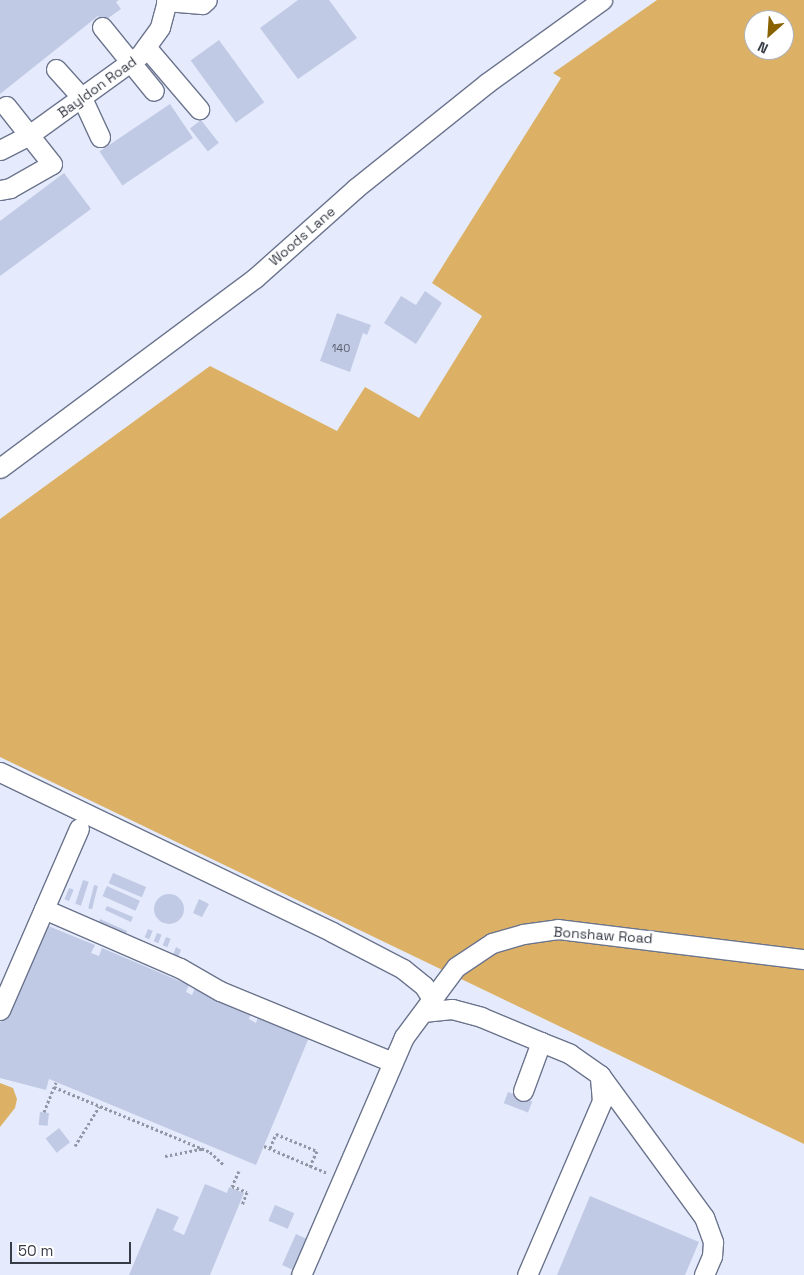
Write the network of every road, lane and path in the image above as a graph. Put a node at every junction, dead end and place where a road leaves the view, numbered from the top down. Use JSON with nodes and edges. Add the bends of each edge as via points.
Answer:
{"nodes":[{"id":1,"x":166,"y":0,"type":"edge"},
{"id":2,"x":207,"y":0,"type":"edge"},
{"id":3,"x":602,"y":0,"type":"edge"},
{"id":4,"x":102,"y":27,"type":"dead end"},
{"id":5,"x":146,"y":47,"type":"junction"},
{"id":6,"x":130,"y":63,"type":"junction"},
{"id":7,"x":56,"y":68,"type":"dead end"},
{"id":8,"x":154,"y":91,"type":"dead end"},
{"id":9,"x":82,"y":98,"type":"junction"},
{"id":10,"x":6,"y":106,"type":"dead end"},
{"id":11,"x":199,"y":109,"type":"dead end"},
{"id":12,"x":29,"y":136,"type":"junction"},
{"id":13,"x":100,"y":137,"type":"dead end"},
{"id":14,"x":0,"y":150,"type":"edge"},
{"id":15,"x":0,"y":190,"type":"edge"},
{"id":16,"x":0,"y":468,"type":"edge"},
{"id":17,"x":0,"y":772,"type":"edge"},
{"id":18,"x":79,"y":828,"type":"dead end"},
{"id":19,"x":44,"y":909,"type":"junction"},
{"id":20,"x":804,"y":959,"type":"edge"},
{"id":21,"x":428,"y":1005,"type":"junction"},
{"id":22,"x":0,"y":1010,"type":"edge"},
{"id":23,"x":541,"y":1042,"type":"junction"},
{"id":24,"x":392,"y":1062,"type":"junction"},
{"id":25,"x":600,"y":1075,"type":"junction"},
{"id":26,"x":56,"y":1082,"type":"dead end"},
{"id":27,"x":54,"y":1087,"type":"junction"},
{"id":28,"x":523,"y":1091,"type":"dead end"},
{"id":29,"x":99,"y":1107,"type":"junction"},
{"id":30,"x":44,"y":1112,"type":"dead end"},
{"id":31,"x":75,"y":1146,"type":"dead end"},
{"id":32,"x":264,"y":1146,"type":"dead end"},
{"id":33,"x":270,"y":1148,"type":"junction"},
{"id":34,"x":202,"y":1149,"type":"junction"},
{"id":35,"x":165,"y":1156,"type":"dead end"},
{"id":36,"x":223,"y":1164,"type":"dead end"},
{"id":37,"x":310,"y":1166,"type":"junction"},
{"id":38,"x":240,"y":1171,"type":"dead end"},
{"id":39,"x":342,"y":1179,"type":"junction"},
{"id":40,"x":242,"y":1205,"type":"dead end"},
{"id":41,"x":301,"y":1275,"type":"edge"},
{"id":42,"x":527,"y":1275,"type":"edge"},
{"id":43,"x":704,"y":1275,"type":"edge"}],
"edges":[{"from":1,"to":2,"type":"street","via":[[202,4]]},
{"from":1,"to":5,"type":"street","name":"Bayldon Road","via":[[160,27]]},
{"from":3,"to":16,"type":"street","name":"Woods Lane","via":[[487,83],[356,188],[255,278]]},
{"from":4,"to":6,"type":"street"},
{"from":5,"to":6,"type":"street","name":"Bayldon Road"},
{"from":5,"to":11,"type":"street"},
{"from":6,"to":8,"type":"street"},
{"from":6,"to":9,"type":"street","name":"Bayldon Road"},
{"from":7,"to":9,"type":"street"},
{"from":9,"to":12,"type":"street","name":"Bayldon Road"},
{"from":9,"to":13,"type":"street"},
{"from":10,"to":12,"type":"street"},
{"from":12,"to":14,"type":"street","name":"Bayldon Road"},
{"from":12,"to":15,"type":"street","via":[[52,164],[10,188]]},
{"from":17,"to":21,"type":"street","via":[[403,969],[424,986]]},
{"from":18,"to":19,"type":"street"},
{"from":19,"to":22,"type":"street"},
{"from":19,"to":24,"type":"street","via":[[180,968],[220,991]]},
{"from":20,"to":21,"type":"street","name":"Bonshaw Road","via":[[558,929],[492,943],[456,966]]},
{"from":21,"to":23,"type":"street","via":[[481,1017]]},
{"from":21,"to":24,"type":"street","name":"Bonshaw Road","via":[[404,1037]]},
{"from":23,"to":25,"type":"street","via":[[570,1054]]},
{"from":23,"to":28,"type":"street"},
{"from":24,"to":39,"type":"street","name":"Bonshaw Road"},
{"from":25,"to":42,"type":"street","via":[[602,1100]]},
{"from":25,"to":43,"type":"street","via":[[711,1231],[712,1256]]},
{"from":26,"to":27,"type":"path"},
{"from":27,"to":29,"type":"path"},
{"from":27,"to":30,"type":"path"},
{"from":29,"to":31,"type":"path"},
{"from":29,"to":34,"type":"path"},
{"from":32,"to":33,"type":"path"},
{"from":33,"to":37,"type":"path"},
{"from":33,"to":37,"type":"path","via":[[276,1134],[317,1151]]},
{"from":34,"to":35,"type":"path"},
{"from":34,"to":36,"type":"path"},
{"from":37,"to":39,"type":"path"},
{"from":38,"to":40,"type":"path","via":[[232,1186],[247,1192]]},
{"from":39,"to":41,"type":"street","name":"Bonshaw Road"}]}
